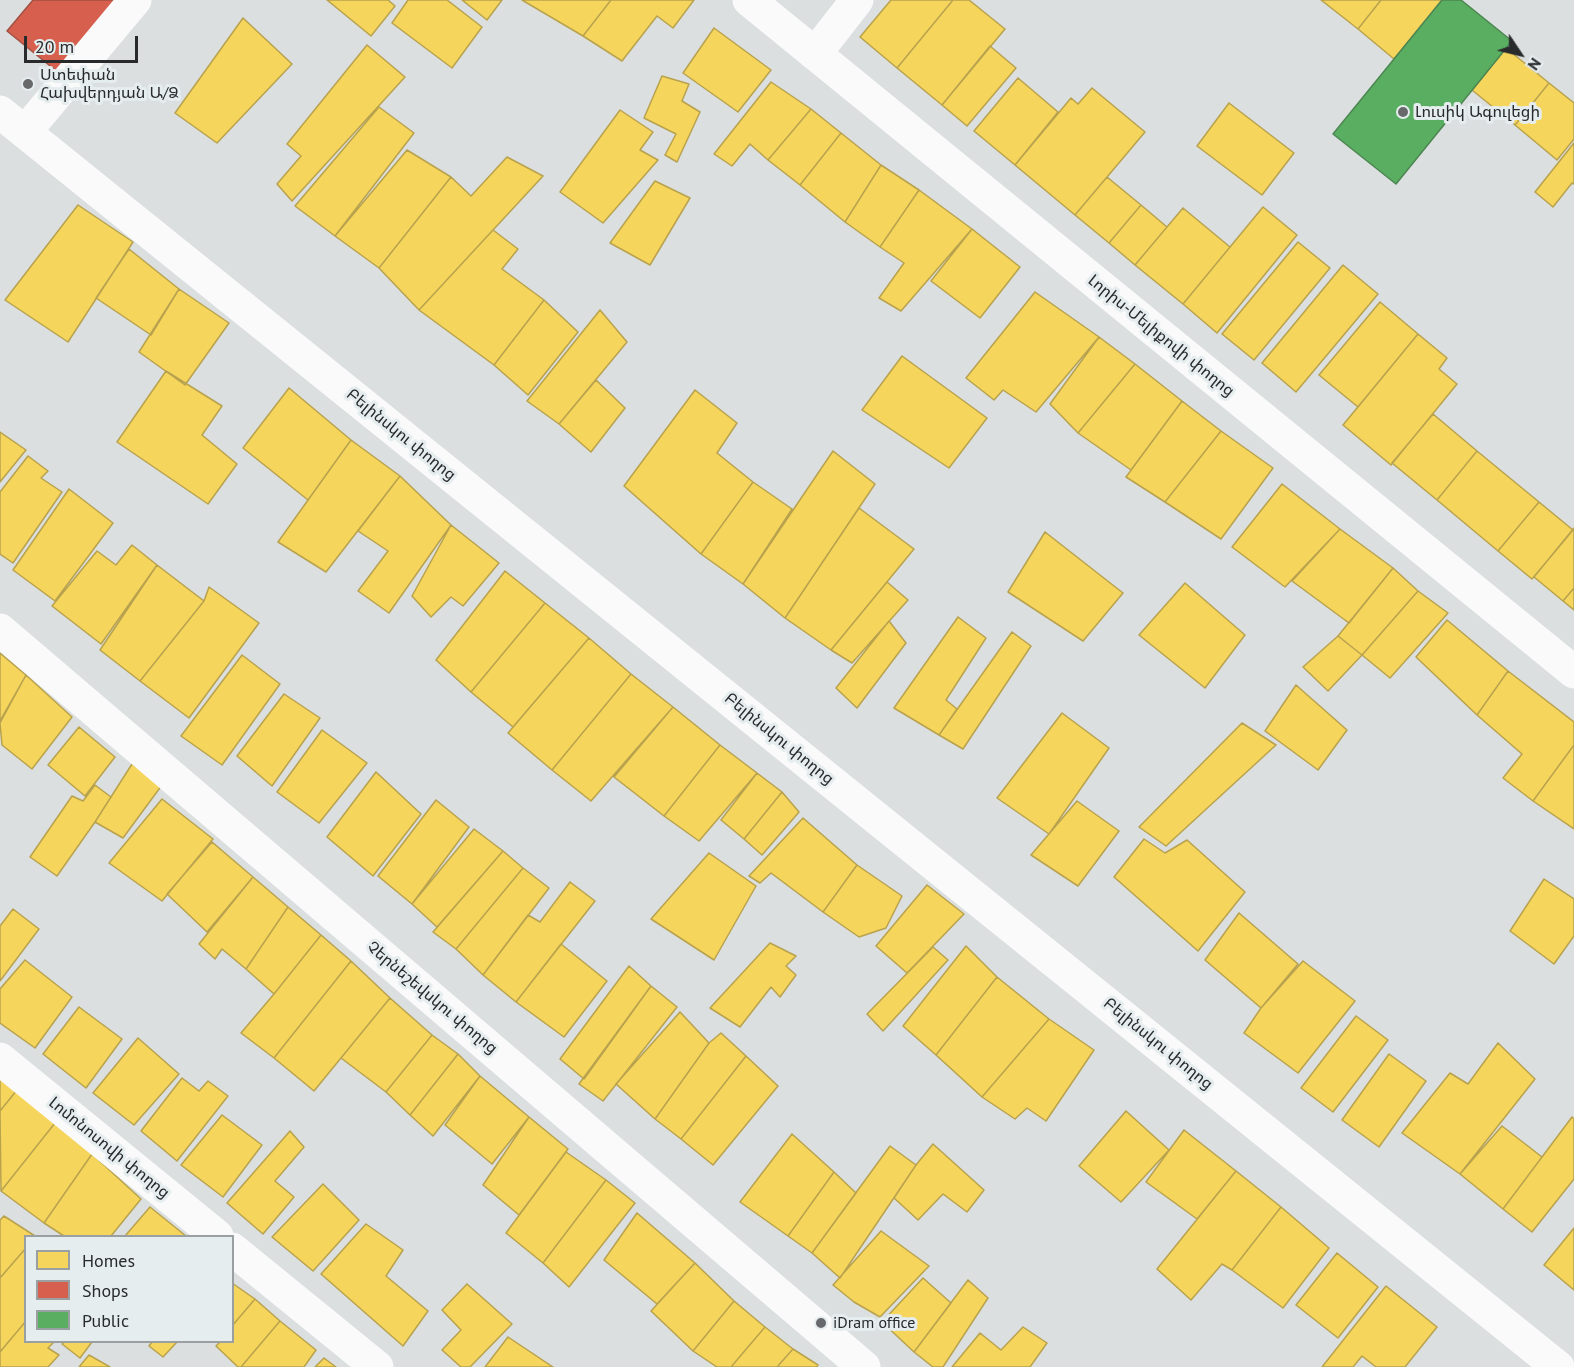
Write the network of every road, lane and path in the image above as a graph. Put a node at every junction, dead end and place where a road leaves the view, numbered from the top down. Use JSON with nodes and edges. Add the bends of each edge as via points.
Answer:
{"nodes":[{"id":1,"x":135,"y":0,"type":"edge"},
{"id":2,"x":749,"y":0,"type":"edge"},
{"id":3,"x":857,"y":0,"type":"edge"},
{"id":4,"x":815,"y":54,"type":"junction"},
{"id":5,"x":0,"y":112,"type":"edge"},
{"id":6,"x":25,"y":132,"type":"junction"},
{"id":7,"x":0,"y":630,"type":"edge"},
{"id":8,"x":1574,"y":672,"type":"edge"},
{"id":9,"x":0,"y":1059,"type":"edge"},
{"id":10,"x":216,"y":1235,"type":"edge"},
{"id":11,"x":234,"y":1251,"type":"edge"},
{"id":12,"x":377,"y":1367,"type":"edge"},
{"id":13,"x":864,"y":1367,"type":"edge"},
{"id":14,"x":1558,"y":1367,"type":"edge"}],
"edges":[{"from":1,"to":6,"type":"street"},
{"from":2,"to":4,"type":"street","name":"Լորիս-Մելիքովի փողոց"},
{"from":3,"to":4,"type":"street"},
{"from":4,"to":8,"type":"street","name":"Լորիս-Մելիքովի փողոց"},
{"from":5,"to":6,"type":"street","name":"Բելինսկու փողոց"},
{"from":6,"to":14,"type":"street","name":"Բելինսկու փողոց"},
{"from":7,"to":13,"type":"street","name":"Չերնեշեվսկու փողոց"},
{"from":9,"to":10,"type":"street","name":"Լոմոնոսովի փողոց"},
{"from":11,"to":12,"type":"street"}]}
